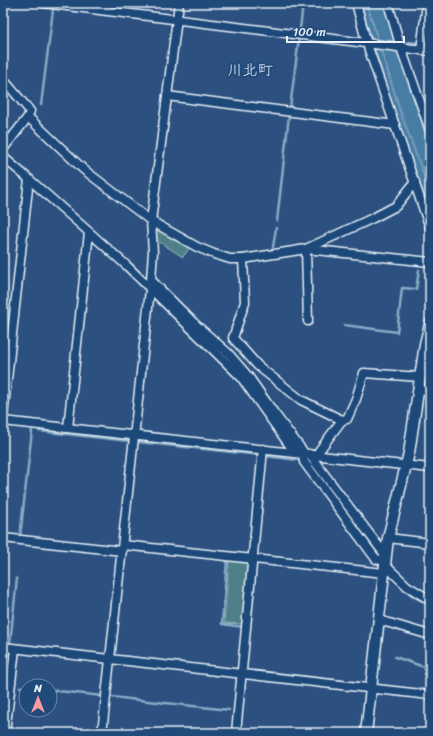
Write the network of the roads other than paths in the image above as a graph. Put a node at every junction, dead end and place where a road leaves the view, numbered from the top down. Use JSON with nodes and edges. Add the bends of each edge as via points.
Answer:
{"nodes":[{"id":1,"x":44,"y":3,"type":"edge"},
{"id":2,"x":179,"y":3,"type":"edge"},
{"id":3,"x":356,"y":3,"type":"edge"},
{"id":4,"x":388,"y":3,"type":"edge"},
{"id":5,"x":427,"y":3,"type":"edge"},
{"id":6,"x":177,"y":20,"type":"junction"},
{"id":7,"x":369,"y":44,"type":"junction"},
{"id":8,"x":399,"y":48,"type":"junction"},
{"id":9,"x":421,"y":50,"type":"junction"},
{"id":10,"x":430,"y":51,"type":"edge"},
{"id":11,"x":3,"y":79,"type":"edge"},
{"id":12,"x":167,"y":96,"type":"junction"},
{"id":13,"x":28,"y":117,"type":"junction"},
{"id":14,"x":395,"y":125,"type":"junction"},
{"id":15,"x":430,"y":130,"type":"edge"},
{"id":16,"x":3,"y":149,"type":"edge"},
{"id":17,"x":3,"y":157,"type":"edge"},
{"id":18,"x":29,"y":179,"type":"junction"},
{"id":19,"x":415,"y":182,"type":"junction"},
{"id":20,"x":151,"y":221,"type":"junction"},
{"id":21,"x":430,"y":228,"type":"edge"},
{"id":22,"x":89,"y":232,"type":"junction"},
{"id":23,"x":306,"y":249,"type":"junction"},
{"id":24,"x":243,"y":259,"type":"junction"},
{"id":25,"x":430,"y":262,"type":"edge"},
{"id":26,"x":151,"y":280,"type":"junction"},
{"id":27,"x":150,"y":289,"type":"junction"},
{"id":28,"x":308,"y":321,"type":"dead end"},
{"id":29,"x":430,"y":324,"type":"edge"},
{"id":30,"x":233,"y":338,"type":"junction"},
{"id":31,"x":228,"y":353,"type":"junction"},
{"id":32,"x":420,"y":377,"type":"junction"},
{"id":33,"x":419,"y":388,"type":"junction"},
{"id":34,"x":430,"y":392,"type":"edge"},
{"id":35,"x":3,"y":416,"type":"edge"},
{"id":36,"x":342,"y":420,"type":"junction"},
{"id":37,"x":3,"y":421,"type":"edge"},
{"id":38,"x":68,"y":428,"type":"junction"},
{"id":39,"x":135,"y":435,"type":"junction"},
{"id":40,"x":263,"y":449,"type":"junction"},
{"id":41,"x":306,"y":454,"type":"junction"},
{"id":42,"x":406,"y":465,"type":"junction"},
{"id":43,"x":430,"y":468,"type":"edge"},
{"id":44,"x":3,"y":538,"type":"edge"},
{"id":45,"x":388,"y":538,"type":"junction"},
{"id":46,"x":430,"y":543,"type":"edge"},
{"id":47,"x":122,"y":548,"type":"junction"},
{"id":48,"x":252,"y":559,"type":"junction"},
{"id":49,"x":385,"y":564,"type":"junction"},
{"id":50,"x":430,"y":600,"type":"edge"},
{"id":51,"x":379,"y":620,"type":"junction"},
{"id":52,"x":430,"y":635,"type":"edge"},
{"id":53,"x":3,"y":647,"type":"edge"},
{"id":54,"x":15,"y":648,"type":"junction"},
{"id":55,"x":110,"y":659,"type":"junction"},
{"id":56,"x":242,"y":674,"type":"junction"},
{"id":57,"x":371,"y":688,"type":"junction"},
{"id":58,"x":430,"y":695,"type":"edge"},
{"id":59,"x":6,"y":733,"type":"edge"},
{"id":60,"x":102,"y":733,"type":"edge"},
{"id":61,"x":236,"y":733,"type":"edge"},
{"id":62,"x":366,"y":733,"type":"edge"}],
"edges":[{"from":1,"to":6,"type":"street"},
{"from":2,"to":6,"type":"street"},
{"from":3,"to":7,"type":"street"},
{"from":4,"to":8,"type":"street"},
{"from":5,"to":9,"type":"street"},
{"from":6,"to":7,"type":"street"},
{"from":6,"to":12,"type":"street"},
{"from":7,"to":8,"type":"street"},
{"from":7,"to":14,"type":"street"},
{"from":8,"to":9,"type":"street"},
{"from":8,"to":15,"type":"street"},
{"from":9,"to":10,"type":"street"},
{"from":11,"to":13,"type":"street","via":[[30,111]]},
{"from":12,"to":14,"type":"street"},
{"from":12,"to":20,"type":"street"},
{"from":13,"to":16,"type":"street"},
{"from":13,"to":20,"type":"street","via":[[84,168]]},
{"from":14,"to":19,"type":"street"},
{"from":17,"to":18,"type":"street"},
{"from":18,"to":22,"type":"street"},
{"from":18,"to":35,"type":"street"},
{"from":19,"to":21,"type":"street"},
{"from":19,"to":23,"type":"street","via":[[396,206]]},
{"from":20,"to":24,"type":"street","via":[[197,247],[230,259]]},
{"from":20,"to":26,"type":"street"},
{"from":22,"to":27,"type":"street"},
{"from":22,"to":38,"type":"street"},
{"from":23,"to":24,"type":"street"},
{"from":23,"to":25,"type":"street"},
{"from":23,"to":28,"type":"street"},
{"from":24,"to":30,"type":"street","via":[[245,302]]},
{"from":26,"to":27,"type":"street"},
{"from":26,"to":31,"type":"street"},
{"from":27,"to":39,"type":"street"},
{"from":27,"to":41,"type":"street","via":[[241,377]]},
{"from":29,"to":32,"type":"street"},
{"from":30,"to":31,"type":"street"},
{"from":30,"to":36,"type":"street","via":[[258,366],[301,400]]},
{"from":31,"to":41,"type":"street"},
{"from":32,"to":33,"type":"street"},
{"from":32,"to":36,"type":"street","via":[[364,373],[347,419]]},
{"from":33,"to":34,"type":"street"},
{"from":33,"to":42,"type":"street"},
{"from":36,"to":41,"type":"street"},
{"from":37,"to":38,"type":"street"},
{"from":38,"to":39,"type":"street"},
{"from":39,"to":40,"type":"street"},
{"from":39,"to":47,"type":"street"},
{"from":40,"to":41,"type":"street"},
{"from":40,"to":48,"type":"street"},
{"from":41,"to":42,"type":"street"},
{"from":41,"to":49,"type":"street"},
{"from":42,"to":43,"type":"street"},
{"from":42,"to":45,"type":"street"},
{"from":44,"to":47,"type":"street"},
{"from":45,"to":46,"type":"street"},
{"from":45,"to":49,"type":"street"},
{"from":47,"to":48,"type":"street"},
{"from":47,"to":55,"type":"street"},
{"from":48,"to":49,"type":"street"},
{"from":48,"to":56,"type":"street"},
{"from":49,"to":50,"type":"street","via":[[408,586]]},
{"from":49,"to":51,"type":"street"},
{"from":51,"to":52,"type":"street"},
{"from":51,"to":57,"type":"street"},
{"from":53,"to":54,"type":"street"},
{"from":54,"to":55,"type":"street"},
{"from":54,"to":59,"type":"street"},
{"from":55,"to":56,"type":"street"},
{"from":55,"to":60,"type":"street"},
{"from":56,"to":57,"type":"street"},
{"from":56,"to":61,"type":"street"},
{"from":57,"to":58,"type":"street"},
{"from":57,"to":62,"type":"street"}]}
